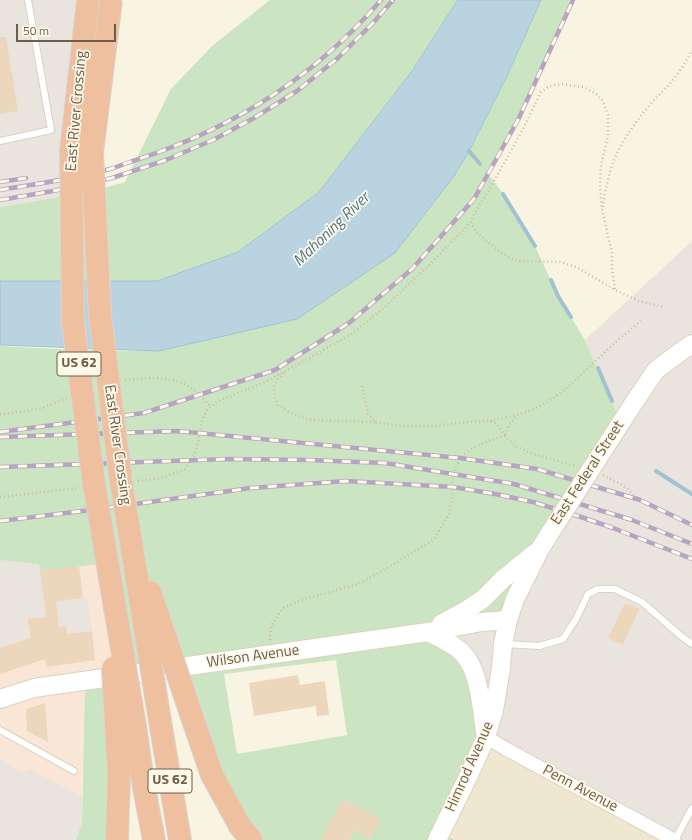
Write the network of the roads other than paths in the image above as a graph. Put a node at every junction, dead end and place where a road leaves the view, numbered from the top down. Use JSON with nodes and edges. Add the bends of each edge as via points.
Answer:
{"nodes":[{"id":1,"x":28,"y":0,"type":"edge"},
{"id":2,"x":88,"y":0,"type":"edge"},
{"id":3,"x":111,"y":0,"type":"edge"},
{"id":4,"x":0,"y":141,"type":"edge"},
{"id":5,"x":692,"y":344,"type":"edge"},
{"id":6,"x":128,"y":524,"type":"junction"},
{"id":7,"x":540,"y":549,"type":"junction"},
{"id":8,"x":508,"y":620,"type":"junction"},
{"id":9,"x":428,"y":632,"type":"junction"},
{"id":10,"x":503,"y":644,"type":"junction"},
{"id":11,"x":692,"y":644,"type":"edge"},
{"id":12,"x":0,"y":699,"type":"edge"},
{"id":13,"x":126,"y":725,"type":"junction"},
{"id":14,"x":0,"y":730,"type":"edge"},
{"id":15,"x":486,"y":738,"type":"junction"},
{"id":16,"x":74,"y":771,"type":"dead end"},
{"id":17,"x":692,"y":808,"type":"edge"},
{"id":18,"x":117,"y":840,"type":"edge"},
{"id":19,"x":154,"y":840,"type":"edge"},
{"id":20,"x":180,"y":840,"type":"edge"},
{"id":21,"x":251,"y":840,"type":"edge"},
{"id":22,"x":437,"y":840,"type":"edge"},
{"id":23,"x":674,"y":840,"type":"edge"}],
"edges":[{"from":1,"to":4,"type":"lane","via":[[51,130]]},
{"from":2,"to":13,"type":"highway","name":"East River Crossing","number":"US 62","bridge":true,"via":[[70,151],[73,323],[94,484],[109,567]]},
{"from":3,"to":6,"type":"highway","name":"East River Crossing","number":"US 62","bridge":true,"via":[[92,153],[100,315]]},
{"from":5,"to":7,"type":"main road","name":"East Federal Street","bridge":true,"via":[[656,370]]},
{"from":6,"to":20,"type":"highway","name":"East River Crossing","number":"US 62","bridge":true},
{"from":6,"to":21,"type":"highway","bridge":true,"via":[[212,775],[240,826]]},
{"from":7,"to":8,"type":"main road","name":"East Federal Street","via":[[515,599]]},
{"from":7,"to":9,"type":"main road","via":[[479,602]]},
{"from":8,"to":9,"type":"main road","name":"Wilson Avenue"},
{"from":8,"to":10,"type":"main road","name":"Himrod Avenue"},
{"from":9,"to":12,"type":"main road","name":"Wilson Avenue","via":[[34,688]]},
{"from":9,"to":15,"type":"main road","via":[[458,649],[472,665]]},
{"from":10,"to":11,"type":"lane","via":[[539,646],[563,639],[576,620],[588,594],[598,589],[615,589],[642,602]]},
{"from":10,"to":15,"type":"main road","name":"Himrod Avenue","via":[[494,710]]},
{"from":13,"to":18,"type":"highway","via":[[119,774]]},
{"from":13,"to":19,"type":"highway","number":"US 62","via":[[144,788]]},
{"from":14,"to":16,"type":"lane"},
{"from":15,"to":22,"type":"main road","name":"Himrod Avenue"},
{"from":15,"to":23,"type":"street","name":"Penn Avenue"},
{"from":17,"to":23,"type":"lane"}]}
